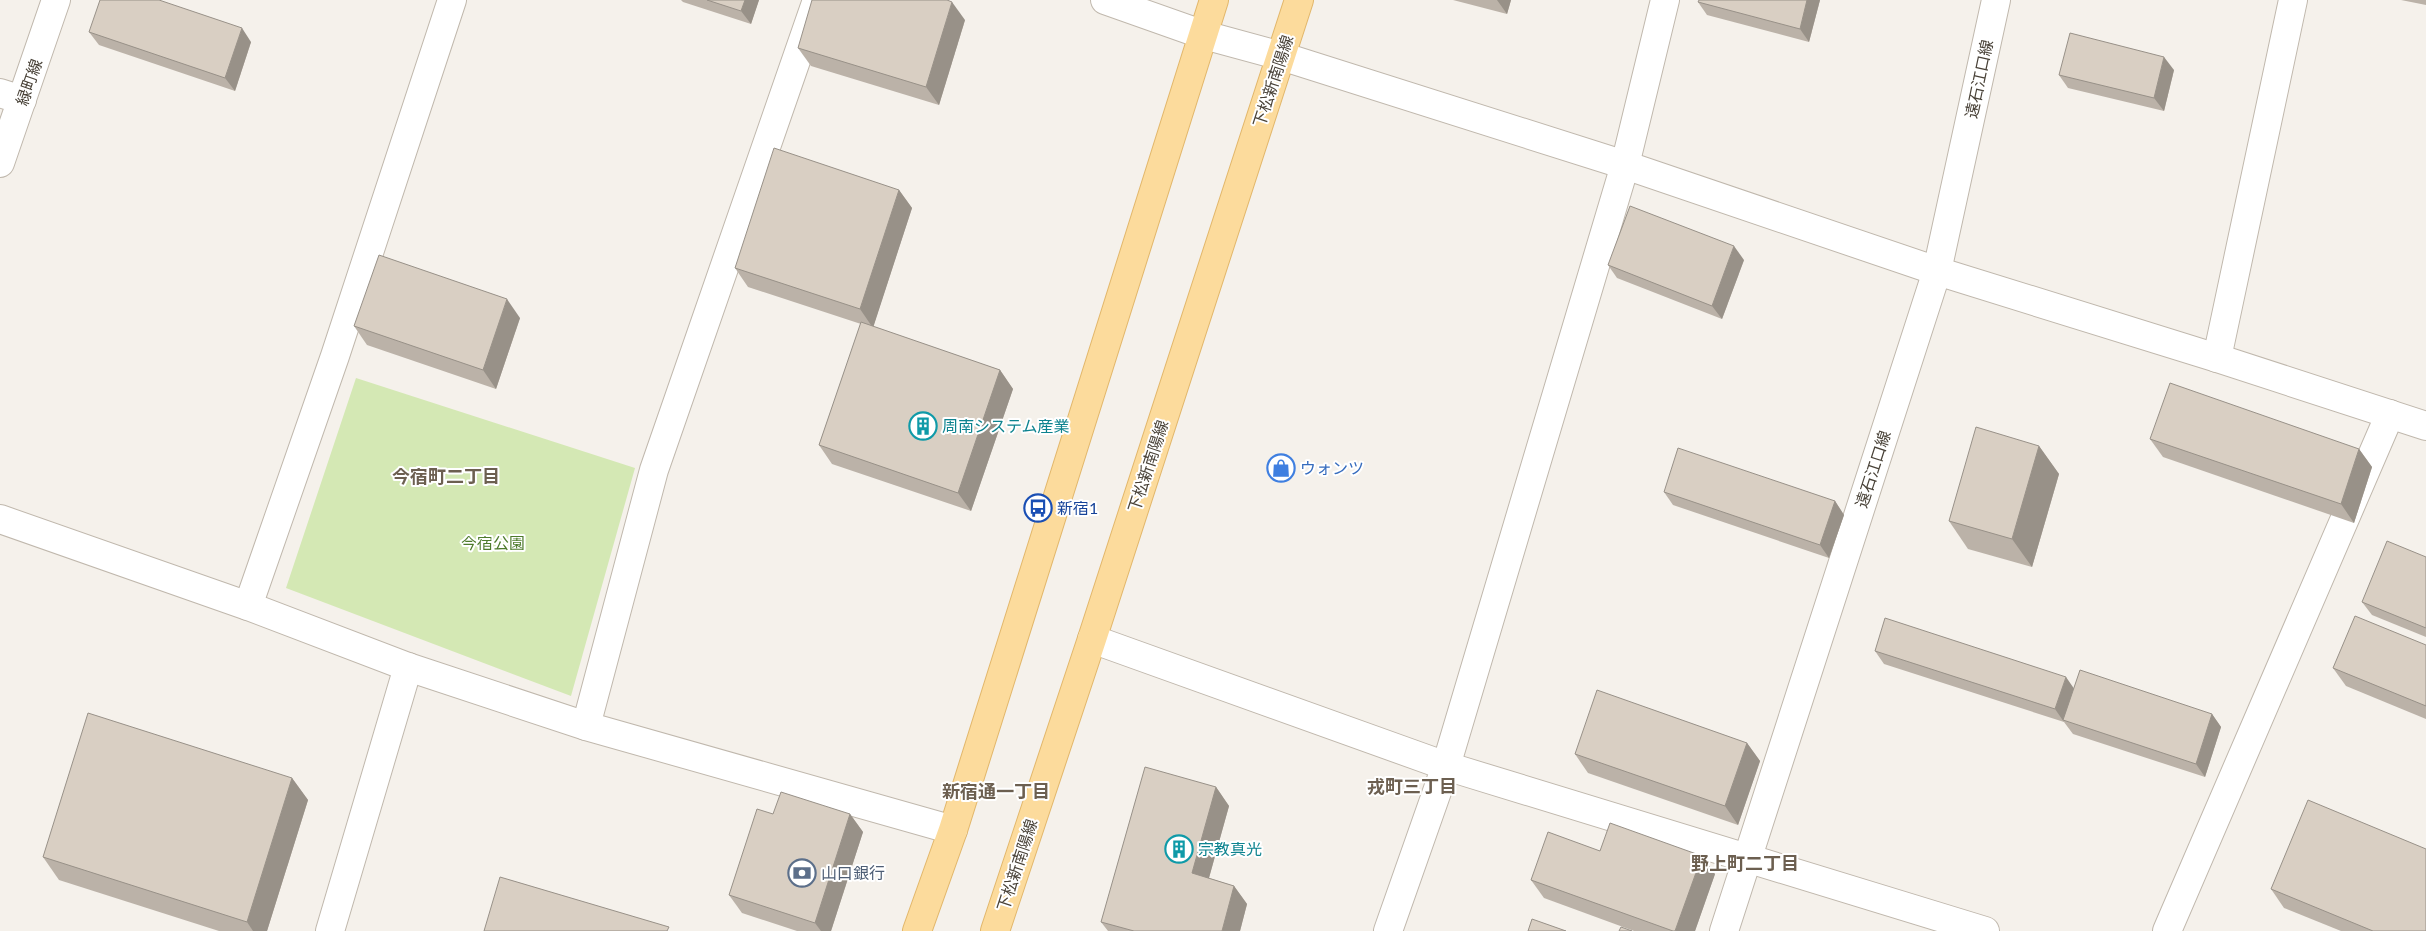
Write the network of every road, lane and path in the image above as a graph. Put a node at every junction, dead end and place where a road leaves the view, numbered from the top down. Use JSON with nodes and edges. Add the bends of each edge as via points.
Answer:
{"nodes":[{"id":1,"x":56,"y":0,"type":"edge"},
{"id":2,"x":452,"y":0,"type":"edge"},
{"id":3,"x":817,"y":0,"type":"edge"},
{"id":4,"x":1105,"y":0,"type":"edge"},
{"id":5,"x":1214,"y":0,"type":"edge"},
{"id":6,"x":1299,"y":0,"type":"edge"},
{"id":7,"x":1665,"y":0,"type":"edge"},
{"id":8,"x":1996,"y":0,"type":"edge"},
{"id":9,"x":2293,"y":0,"type":"edge"},
{"id":10,"x":1204,"y":35,"type":"junction"},
{"id":11,"x":1281,"y":56,"type":"junction"},
{"id":12,"x":11,"y":97,"type":"edge"},
{"id":13,"x":0,"y":163,"type":"edge"},
{"id":14,"x":1625,"y":165,"type":"junction"},
{"id":15,"x":1937,"y":271,"type":"junction"},
{"id":16,"x":2217,"y":358,"type":"junction"},
{"id":17,"x":2390,"y":414,"type":"junction"},
{"id":18,"x":2426,"y":426,"type":"edge"},
{"id":19,"x":0,"y":519,"type":"edge"},
{"id":20,"x":248,"y":606,"type":"junction"},
{"id":21,"x":1092,"y":639,"type":"junction"},
{"id":22,"x":408,"y":667,"type":"junction"},
{"id":23,"x":586,"y":726,"type":"junction"},
{"id":24,"x":1446,"y":766,"type":"junction"},
{"id":25,"x":952,"y":830,"type":"junction"},
{"id":26,"x":1748,"y":858,"type":"junction"},
{"id":27,"x":330,"y":931,"type":"edge"},
{"id":28,"x":918,"y":931,"type":"edge"},
{"id":29,"x":995,"y":931,"type":"edge"},
{"id":30,"x":1388,"y":931,"type":"edge"},
{"id":31,"x":1724,"y":931,"type":"edge"},
{"id":32,"x":1985,"y":931,"type":"edge"},
{"id":33,"x":2167,"y":931,"type":"edge"}],
"edges":[{"from":1,"to":12,"type":"street","name":"緑町線"},
{"from":2,"to":20,"type":"street","via":[[332,365]]},
{"from":3,"to":23,"type":"street","via":[[654,470]]},
{"from":4,"to":10,"type":"street"},
{"from":5,"to":10,"type":"main road"},
{"from":6,"to":11,"type":"main road","name":"下松新南陽線"},
{"from":7,"to":14,"type":"street"},
{"from":8,"to":15,"type":"street","name":"遠石江口線"},
{"from":9,"to":16,"type":"street"},
{"from":10,"to":11,"type":"street"},
{"from":10,"to":25,"type":"main road"},
{"from":11,"to":14,"type":"street"},
{"from":11,"to":21,"type":"main road","name":"下松新南陽線"},
{"from":12,"to":13,"type":"street","name":"緑町線"},
{"from":14,"to":15,"type":"street"},
{"from":14,"to":24,"type":"street"},
{"from":15,"to":16,"type":"street"},
{"from":15,"to":26,"type":"street","name":"遠石江口線"},
{"from":16,"to":17,"type":"street"},
{"from":17,"to":18,"type":"street"},
{"from":17,"to":33,"type":"street"},
{"from":19,"to":20,"type":"street"},
{"from":20,"to":22,"type":"street"},
{"from":21,"to":24,"type":"street"},
{"from":21,"to":29,"type":"main road","name":"下松新南陽線"},
{"from":22,"to":23,"type":"street"},
{"from":22,"to":27,"type":"street"},
{"from":23,"to":25,"type":"street"},
{"from":24,"to":26,"type":"street"},
{"from":24,"to":30,"type":"street"},
{"from":25,"to":28,"type":"main road"},
{"from":26,"to":31,"type":"street","name":"遠石江口線"},
{"from":26,"to":32,"type":"street"}]}
